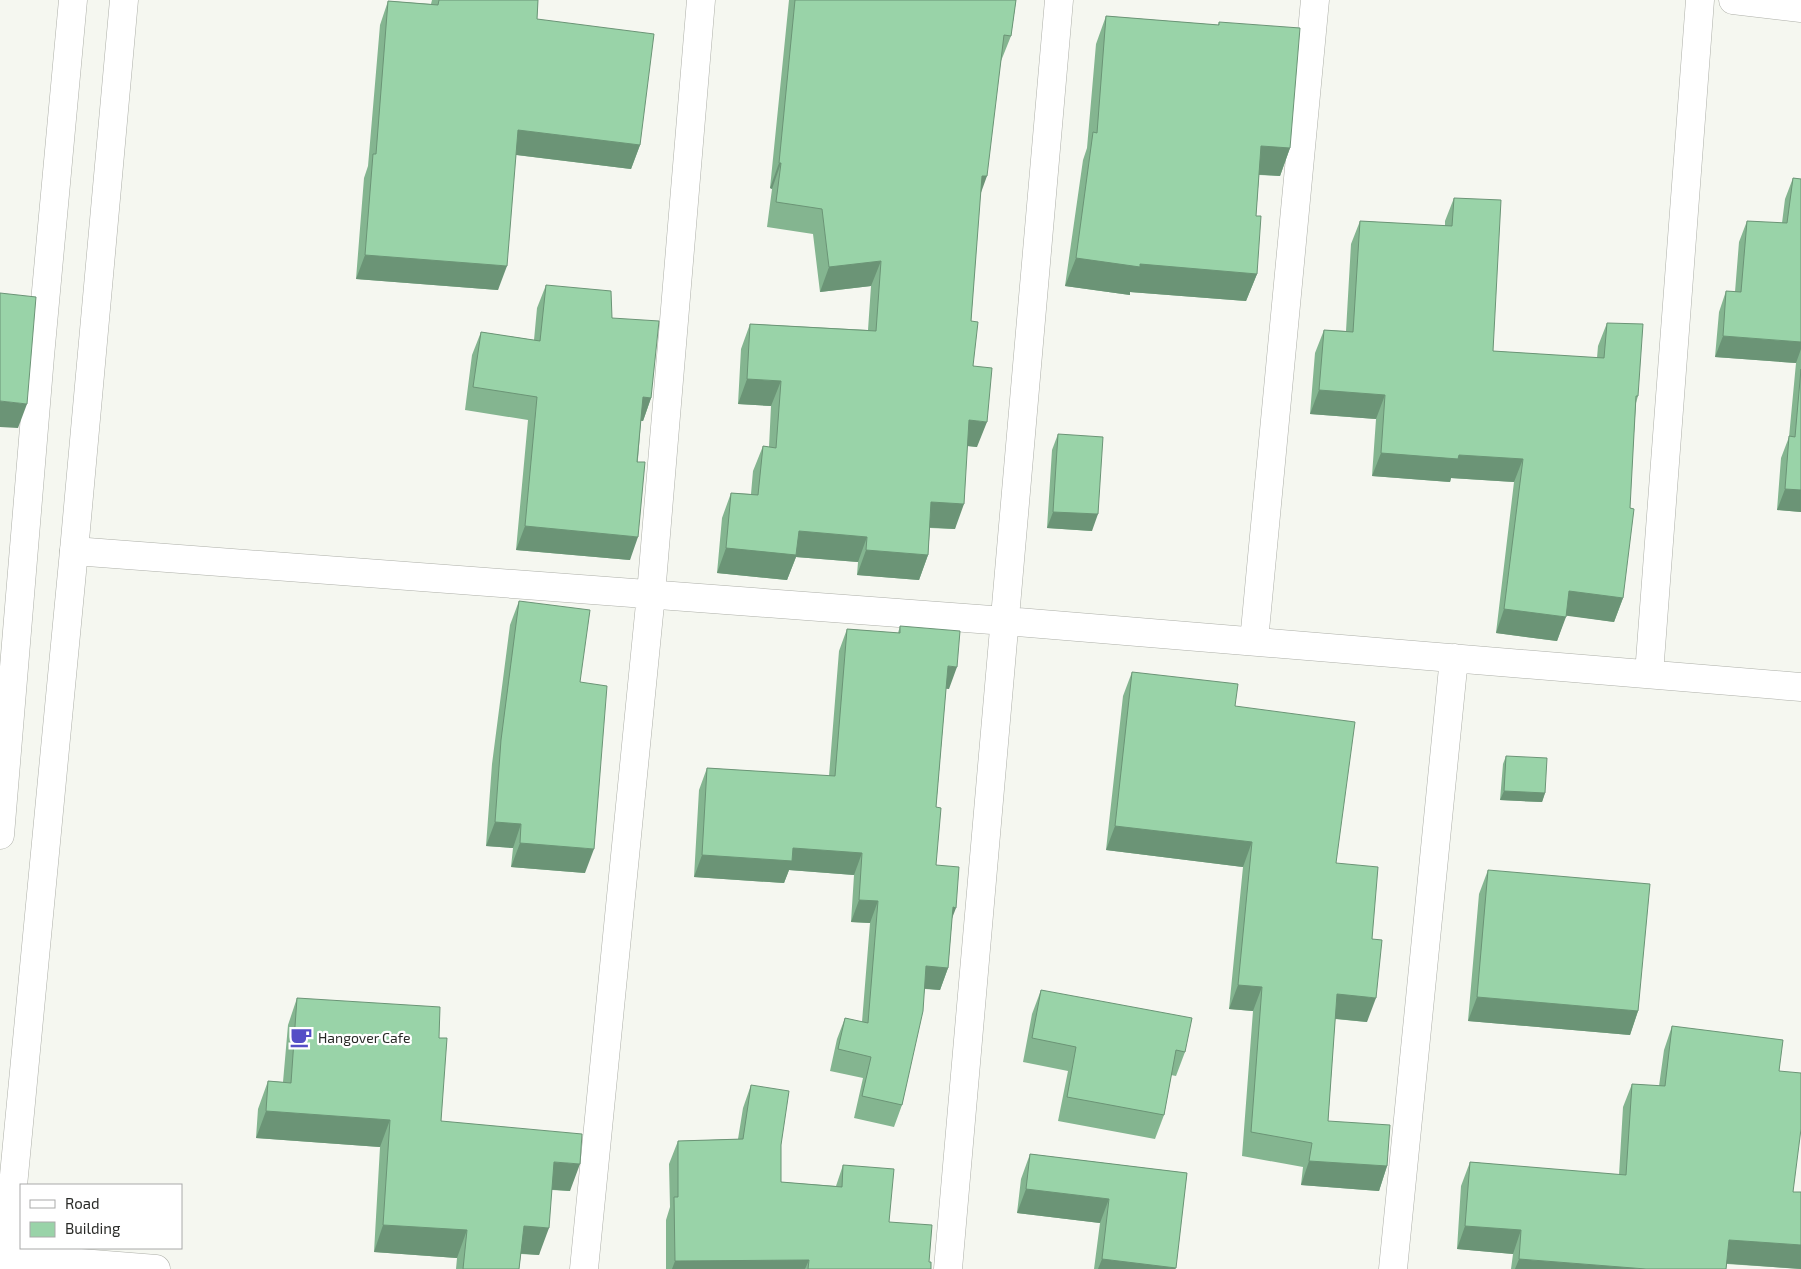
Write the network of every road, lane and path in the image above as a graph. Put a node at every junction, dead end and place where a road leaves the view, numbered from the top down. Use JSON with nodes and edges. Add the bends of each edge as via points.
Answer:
{"nodes":[{"id":1,"x":73,"y":0,"type":"edge"},
{"id":2,"x":124,"y":0,"type":"edge"},
{"id":3,"x":701,"y":0,"type":"edge"},
{"id":4,"x":1059,"y":0,"type":"edge"},
{"id":5,"x":1314,"y":0,"type":"edge"},
{"id":6,"x":1700,"y":0,"type":"edge"},
{"id":7,"x":1733,"y":0,"type":"edge"},
{"id":8,"x":1801,"y":8,"type":"edge"},
{"id":9,"x":74,"y":551,"type":"junction"},
{"id":10,"x":651,"y":594,"type":"junction"},
{"id":11,"x":1004,"y":621,"type":"junction"},
{"id":12,"x":1254,"y":641,"type":"junction"},
{"id":13,"x":1454,"y":658,"type":"junction"},
{"id":14,"x":1649,"y":674,"type":"junction"},
{"id":15,"x":1801,"y":687,"type":"edge"},
{"id":16,"x":0,"y":836,"type":"edge"},
{"id":17,"x":5,"y":1263,"type":"edge"},
{"id":18,"x":156,"y":1269,"type":"edge"},
{"id":19,"x":584,"y":1269,"type":"edge"},
{"id":20,"x":948,"y":1269,"type":"edge"},
{"id":21,"x":1393,"y":1269,"type":"edge"}],
"edges":[{"from":1,"to":16,"type":"street"},
{"from":2,"to":9,"type":"street"},
{"from":3,"to":10,"type":"street"},
{"from":4,"to":11,"type":"street"},
{"from":5,"to":12,"type":"street"},
{"from":6,"to":14,"type":"street"},
{"from":7,"to":8,"type":"street"},
{"from":9,"to":10,"type":"street"},
{"from":9,"to":17,"type":"street"},
{"from":10,"to":11,"type":"street"},
{"from":10,"to":19,"type":"street"},
{"from":11,"to":12,"type":"street"},
{"from":11,"to":20,"type":"street"},
{"from":12,"to":13,"type":"street"},
{"from":13,"to":14,"type":"street"},
{"from":13,"to":21,"type":"street"},
{"from":14,"to":15,"type":"street"},
{"from":17,"to":18,"type":"street"}]}
